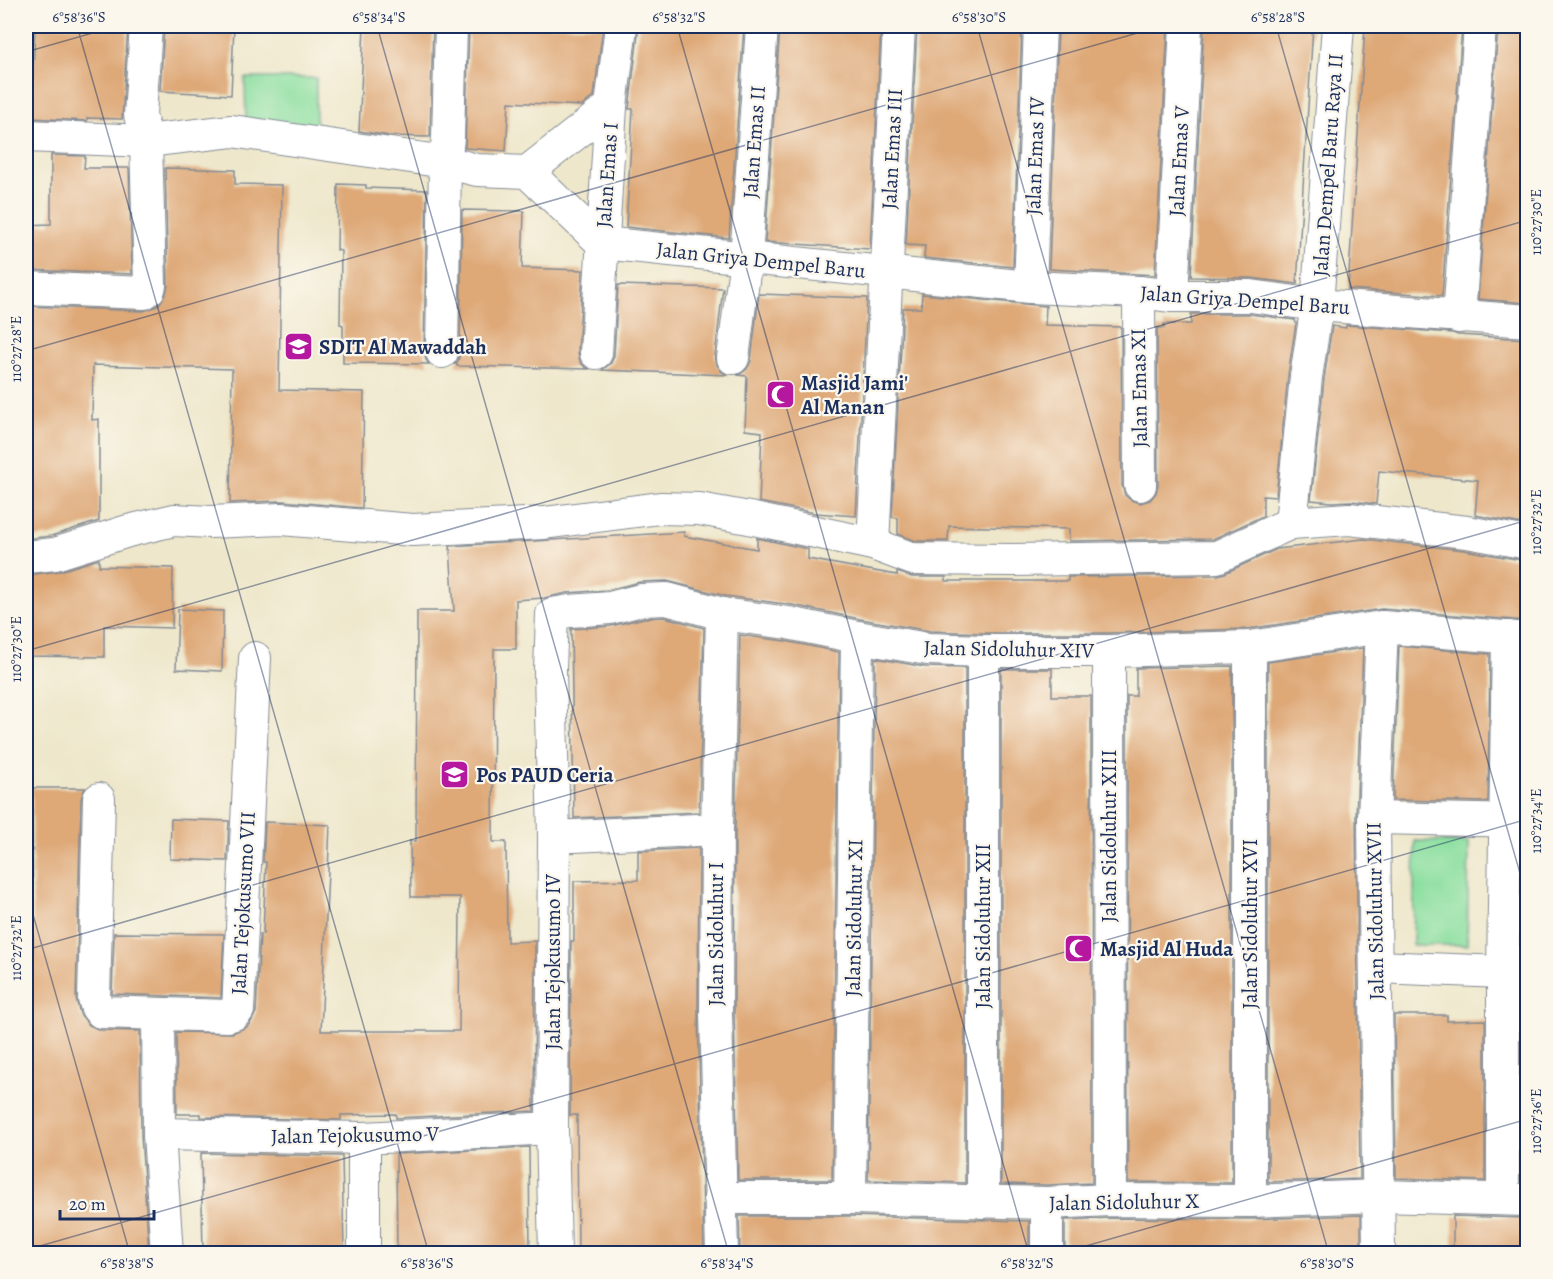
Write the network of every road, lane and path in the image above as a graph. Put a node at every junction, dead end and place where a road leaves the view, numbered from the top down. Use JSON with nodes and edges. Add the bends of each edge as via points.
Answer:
{"nodes":[{"id":1,"x":146,"y":26,"type":"edge"},
{"id":2,"x":451,"y":26,"type":"edge"},
{"id":3,"x":621,"y":26,"type":"edge"},
{"id":4,"x":762,"y":26,"type":"edge"},
{"id":5,"x":899,"y":26,"type":"edge"},
{"id":6,"x":1040,"y":26,"type":"edge"},
{"id":7,"x":1186,"y":26,"type":"edge"},
{"id":8,"x":1338,"y":26,"type":"edge"},
{"id":9,"x":1480,"y":26,"type":"edge"},
{"id":10,"x":611,"y":106,"type":"junction"},
{"id":11,"x":26,"y":136,"type":"edge"},
{"id":12,"x":146,"y":141,"type":"junction"},
{"id":13,"x":445,"y":162,"type":"junction"},
{"id":14,"x":526,"y":172,"type":"junction"},
{"id":15,"x":602,"y":243,"type":"junction"},
{"id":16,"x":746,"y":258,"type":"junction"},
{"id":17,"x":886,"y":273,"type":"junction"},
{"id":18,"x":1030,"y":286,"type":"junction"},
{"id":19,"x":26,"y":288,"type":"edge"},
{"id":20,"x":1139,"y":292,"type":"junction"},
{"id":21,"x":1172,"y":296,"type":"junction"},
{"id":22,"x":1317,"y":305,"type":"junction"},
{"id":23,"x":1459,"y":317,"type":"junction"},
{"id":24,"x":1527,"y":321,"type":"edge"},
{"id":25,"x":442,"y":352,"type":"dead end"},
{"id":26,"x":596,"y":354,"type":"dead end"},
{"id":27,"x":733,"y":358,"type":"dead end"},
{"id":28,"x":1140,"y":485,"type":"dead end"},
{"id":29,"x":1292,"y":523,"type":"junction"},
{"id":30,"x":1527,"y":543,"type":"edge"},
{"id":31,"x":873,"y":544,"type":"junction"},
{"id":32,"x":26,"y":557,"type":"edge"},
{"id":33,"x":722,"y":614,"type":"junction"},
{"id":34,"x":1382,"y":627,"type":"junction"},
{"id":35,"x":857,"y":637,"type":"junction"},
{"id":36,"x":1518,"y":638,"type":"edge"},
{"id":37,"x":1250,"y":647,"type":"junction"},
{"id":38,"x":983,"y":651,"type":"junction"},
{"id":39,"x":1109,"y":651,"type":"junction"},
{"id":40,"x":255,"y":658,"type":"dead end"},
{"id":41,"x":550,"y":670,"type":"joint"},
{"id":42,"x":99,"y":799,"type":"dead end"},
{"id":43,"x":1374,"y":818,"type":"junction"},
{"id":44,"x":1517,"y":821,"type":"edge"},
{"id":45,"x":717,"y":829,"type":"junction"},
{"id":46,"x":554,"y":837,"type":"junction"},
{"id":47,"x":1376,"y":967,"type":"junction"},
{"id":48,"x":1515,"y":972,"type":"edge"},
{"id":49,"x":158,"y":1014,"type":"junction"},
{"id":50,"x":552,"y":1128,"type":"junction"},
{"id":51,"x":159,"y":1134,"type":"junction"},
{"id":52,"x":364,"y":1137,"type":"junction"},
{"id":53,"x":1378,"y":1196,"type":"junction"},
{"id":54,"x":720,"y":1198,"type":"junction"},
{"id":55,"x":850,"y":1198,"type":"junction"},
{"id":56,"x":1515,"y":1199,"type":"edge"},
{"id":57,"x":1110,"y":1200,"type":"junction"},
{"id":58,"x":1250,"y":1201,"type":"junction"},
{"id":59,"x":983,"y":1202,"type":"junction"},
{"id":60,"x":1047,"y":1203,"type":"junction"},
{"id":61,"x":167,"y":1254,"type":"edge"},
{"id":62,"x":364,"y":1254,"type":"edge"},
{"id":63,"x":555,"y":1254,"type":"edge"},
{"id":64,"x":722,"y":1254,"type":"edge"},
{"id":65,"x":1047,"y":1254,"type":"edge"},
{"id":66,"x":1379,"y":1254,"type":"edge"}],
"edges":[{"from":1,"to":12,"type":"street","via":[[140,115]]},
{"from":2,"to":13,"type":"street"},
{"from":3,"to":10,"type":"street","name":"Jalan Emas I"},
{"from":4,"to":16,"type":"street","name":"Jalan Emas II"},
{"from":5,"to":17,"type":"street","name":"Jalan Emas III"},
{"from":6,"to":18,"type":"street","name":"Jalan Emas IV"},
{"from":7,"to":21,"type":"street","name":"Jalan Emas V"},
{"from":8,"to":22,"type":"street","name":"Jalan Dempel Baru Raya II"},
{"from":9,"to":23,"type":"street"},
{"from":10,"to":14,"type":"street","name":"Jalan Emas I"},
{"from":10,"to":15,"type":"street","name":"Jalan Emas I"},
{"from":11,"to":12,"type":"street"},
{"from":12,"to":13,"type":"street","via":[[232,131]]},
{"from":12,"to":19,"type":"street","via":[[149,289],[144,293]]},
{"from":13,"to":14,"type":"street","via":[[477,170]]},
{"from":13,"to":25,"type":"street"},
{"from":14,"to":15,"type":"street"},
{"from":15,"to":16,"type":"street","name":"Jalan Griya Dempel Baru"},
{"from":15,"to":26,"type":"street","name":"Jalan Emas I"},
{"from":16,"to":17,"type":"street","name":"Jalan Griya Dempel Baru"},
{"from":16,"to":27,"type":"street","name":"Jalan Emas II"},
{"from":17,"to":18,"type":"street","name":"Jalan Griya Dempel Baru"},
{"from":17,"to":31,"type":"street","name":"Jalan Emas III"},
{"from":18,"to":20,"type":"street","name":"Jalan Griya Dempel Baru"},
{"from":20,"to":21,"type":"street","name":"Jalan Griya Dempel Baru"},
{"from":20,"to":28,"type":"street","name":"Jalan Emas XI"},
{"from":21,"to":22,"type":"street","name":"Jalan Griya Dempel Baru","via":[[1251,296]]},
{"from":22,"to":23,"type":"street","name":"Jalan Griya Dempel Baru"},
{"from":22,"to":29,"type":"street","name":"Jalan Dempel Baru Raya II"},
{"from":23,"to":24,"type":"street","name":"Jalan Griya Dempel Baru"},
{"from":29,"to":30,"type":"street","via":[[1349,519]]},
{"from":29,"to":31,"type":"street","via":[[1217,557],[913,559]]},
{"from":31,"to":32,"type":"street","via":[[699,509],[660,508],[544,523],[413,530],[281,519],[174,520],[55,554]]},
{"from":33,"to":35,"type":"street","name":"Jalan Sidoluhur XIV"},
{"from":33,"to":41,"type":"street","name":"Jalan Sidoluhur XIV","via":[[667,599],[552,614]]},
{"from":33,"to":45,"type":"street","name":"Jalan Sidoluhur I"},
{"from":34,"to":36,"type":"street","name":"Jalan Sidoluhur XIV"},
{"from":34,"to":37,"type":"street","name":"Jalan Sidoluhur XIV"},
{"from":34,"to":43,"type":"street","name":"Jalan Sidoluhur XVII"},
{"from":35,"to":38,"type":"street","name":"Jalan Sidoluhur XIV","via":[[928,649]]},
{"from":35,"to":55,"type":"street","name":"Jalan Sidoluhur XI"},
{"from":36,"to":44,"type":"street"},
{"from":37,"to":39,"type":"street","name":"Jalan Sidoluhur XIV"},
{"from":37,"to":58,"type":"street","name":"Jalan Sidoluhur XVI"},
{"from":38,"to":39,"type":"street","name":"Jalan Sidoluhur XIV"},
{"from":38,"to":59,"type":"street","name":"Jalan Sidoluhur XII"},
{"from":39,"to":57,"type":"street","name":"Jalan Sidoluhur XIII"},
{"from":40,"to":49,"type":"street","name":"Jalan Tejokusumo VII","via":[[238,1010],[227,1016]]},
{"from":41,"to":46,"type":"street","name":"Jalan Tejokusumo IV"},
{"from":42,"to":49,"type":"street","name":"Jalan Tejokusumo VII","via":[[96,1008],[101,1012]]},
{"from":43,"to":44,"type":"street"},
{"from":43,"to":47,"type":"street","name":"Jalan Sidoluhur XVII"},
{"from":44,"to":48,"type":"street"},
{"from":45,"to":46,"type":"street"},
{"from":45,"to":54,"type":"street","name":"Jalan Sidoluhur I"},
{"from":46,"to":50,"type":"street","name":"Jalan Tejokusumo IV"},
{"from":47,"to":48,"type":"street"},
{"from":47,"to":53,"type":"street","name":"Jalan Sidoluhur XVII"},
{"from":48,"to":56,"type":"street"},
{"from":49,"to":51,"type":"street"},
{"from":50,"to":52,"type":"street","name":"Jalan Tejokusumo V"},
{"from":50,"to":63,"type":"street","name":"Jalan Tejokusumo IV"},
{"from":51,"to":52,"type":"street","name":"Jalan Tejokusumo V"},
{"from":51,"to":61,"type":"street"},
{"from":52,"to":62,"type":"street"},
{"from":53,"to":56,"type":"street","name":"Jalan Sidoluhur X"},
{"from":53,"to":58,"type":"street","name":"Jalan Sidoluhur X"},
{"from":53,"to":66,"type":"street","name":"Jalan Sidoluhur XVII"},
{"from":54,"to":55,"type":"street","name":"Jalan Sidoluhur X"},
{"from":54,"to":64,"type":"street","name":"Jalan Sidoluhur I"},
{"from":55,"to":59,"type":"street","name":"Jalan Sidoluhur X"},
{"from":57,"to":58,"type":"street","name":"Jalan Sidoluhur X"},
{"from":57,"to":60,"type":"street","name":"Jalan Sidoluhur X"},
{"from":59,"to":60,"type":"street","name":"Jalan Sidoluhur X"},
{"from":60,"to":65,"type":"street"}]}
